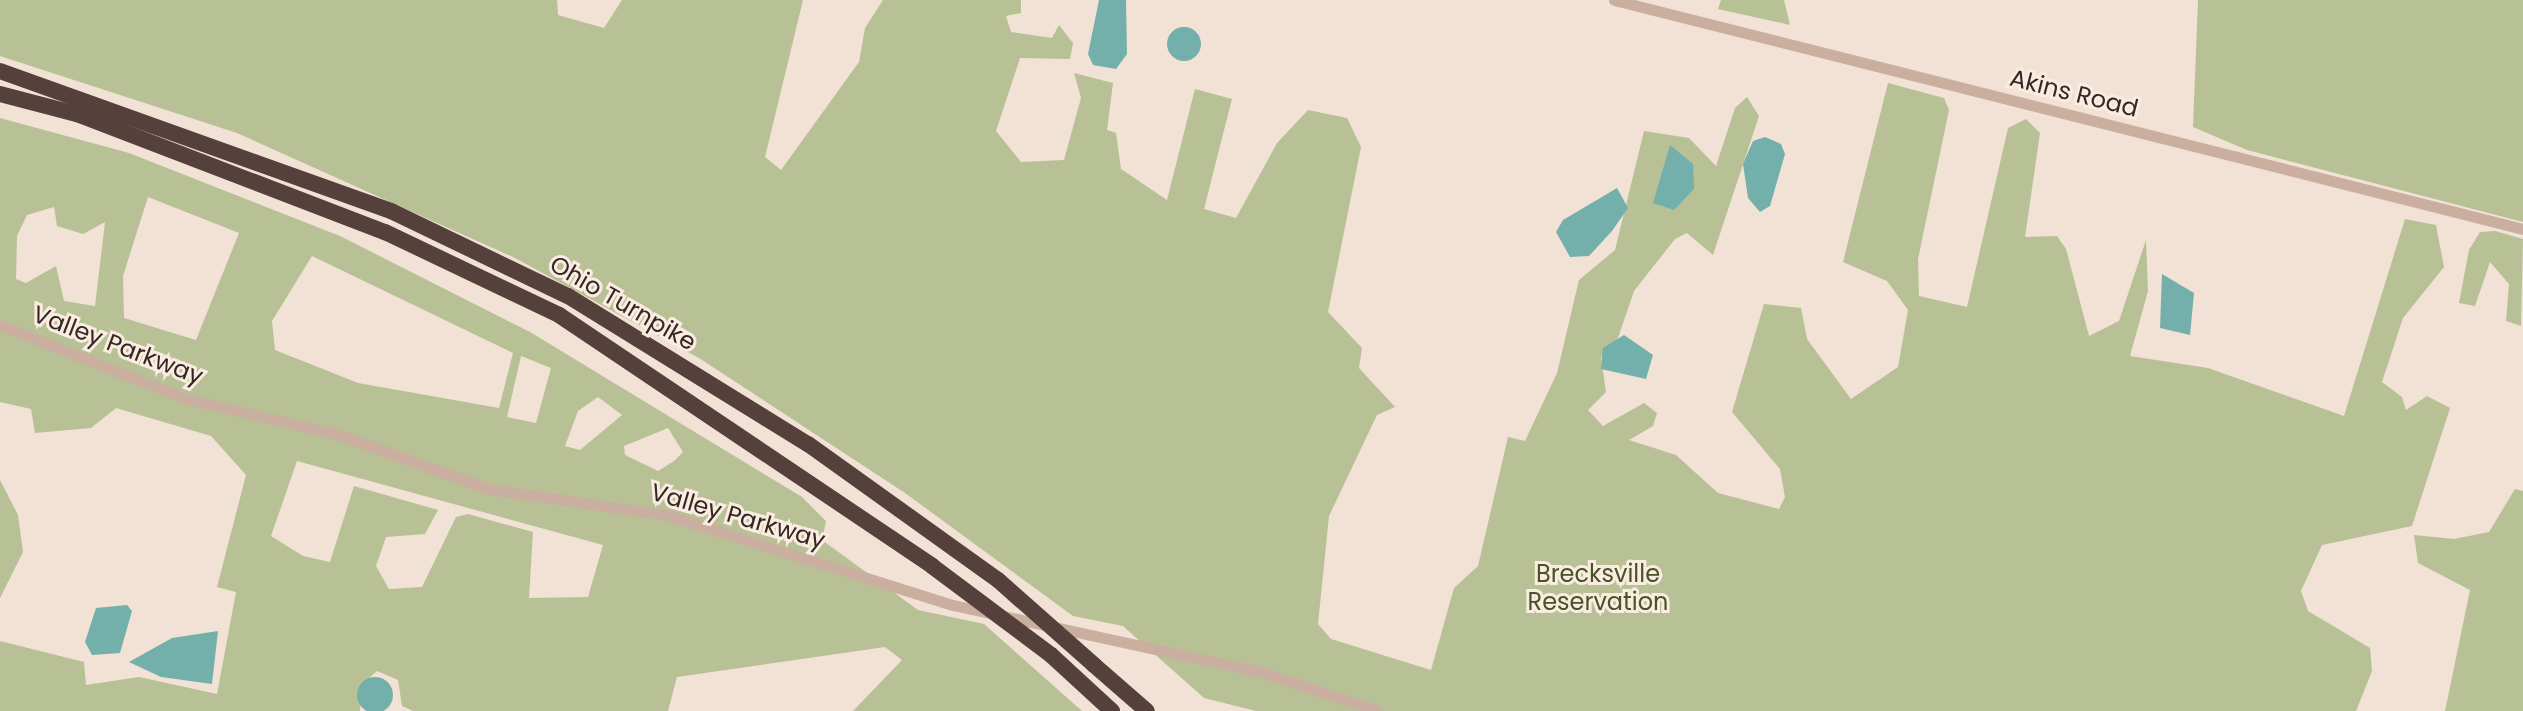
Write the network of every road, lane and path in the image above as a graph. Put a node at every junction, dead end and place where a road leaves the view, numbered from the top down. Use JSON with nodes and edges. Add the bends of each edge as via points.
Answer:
{"nodes":[{"id":1,"x":1614,"y":0,"type":"edge"},
{"id":2,"x":0,"y":71,"type":"edge"},
{"id":3,"x":0,"y":94,"type":"edge"},
{"id":4,"x":2523,"y":229,"type":"edge"},
{"id":5,"x":0,"y":325,"type":"edge"},
{"id":6,"x":1112,"y":711,"type":"edge"},
{"id":7,"x":1147,"y":711,"type":"edge"},
{"id":8,"x":1377,"y":711,"type":"edge"}],
"edges":[{"from":1,"to":4,"type":"street","name":"Akins Road"},
{"from":2,"to":7,"type":"highway","name":"Ohio Turnpike","bridge":true,"via":[[391,211],[568,296],[808,444],[998,580]]},
{"from":3,"to":6,"type":"highway","name":"Ohio Turnpike","bridge":true,"via":[[77,114],[370,227],[559,315],[932,566],[1051,655]]},
{"from":5,"to":8,"type":"street","name":"Valley Parkway","via":[[187,399],[340,435],[488,489],[667,515],[953,605],[1241,667]]}]}
